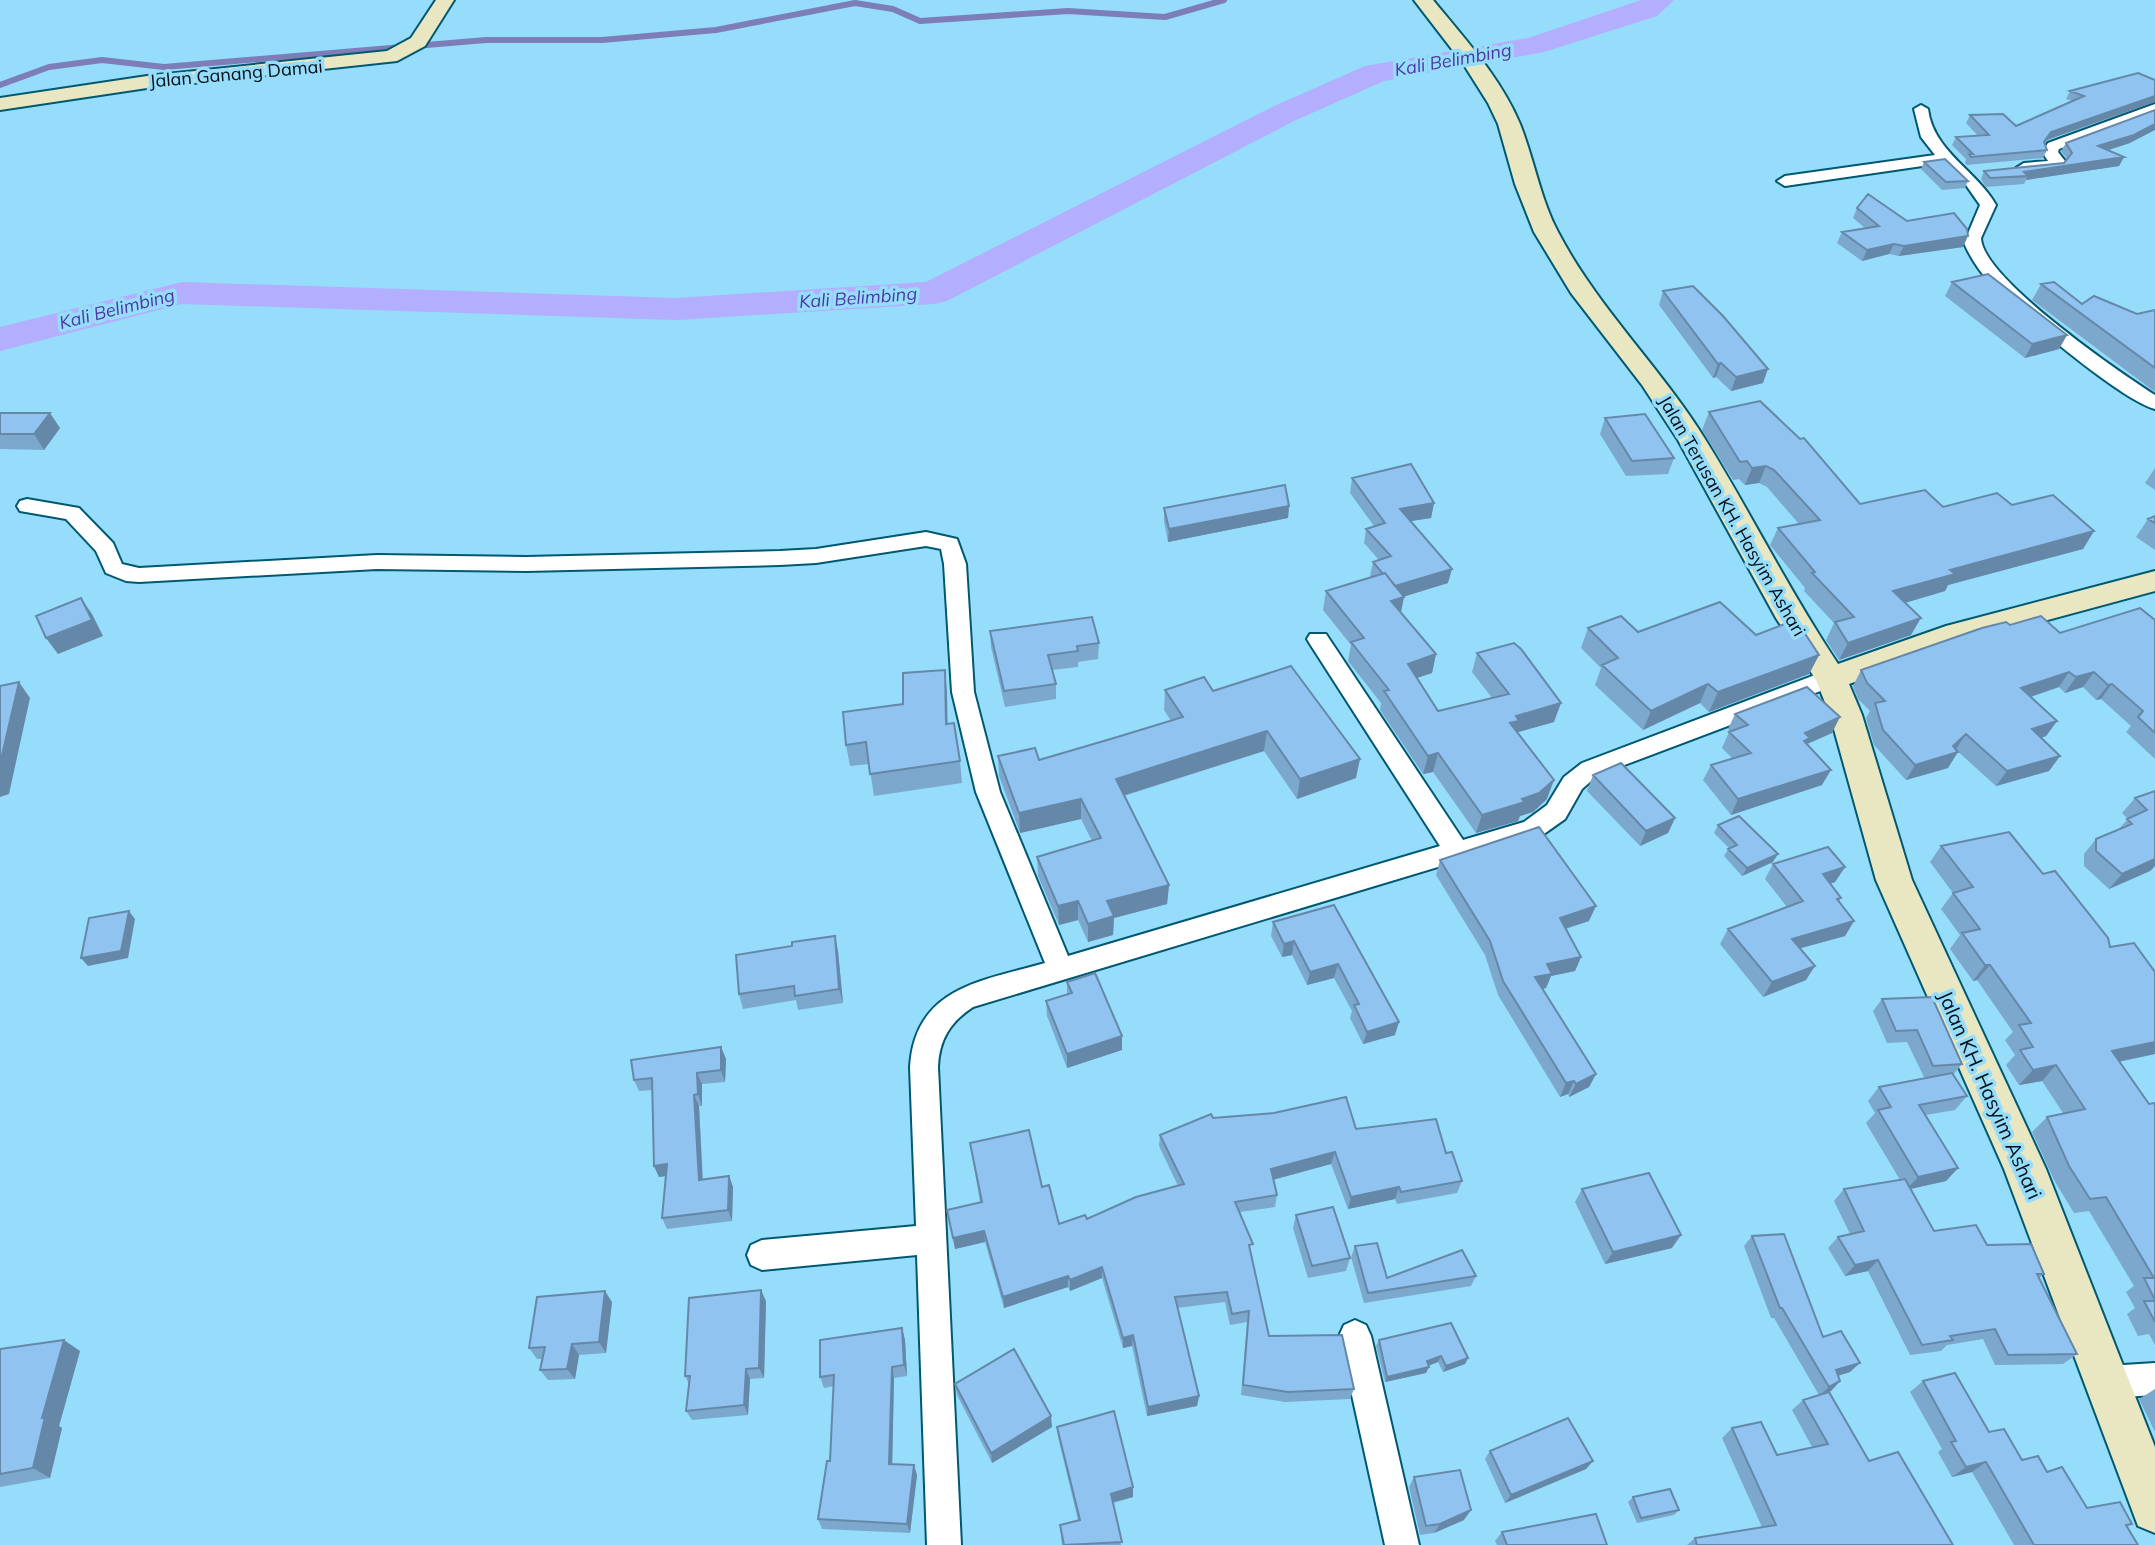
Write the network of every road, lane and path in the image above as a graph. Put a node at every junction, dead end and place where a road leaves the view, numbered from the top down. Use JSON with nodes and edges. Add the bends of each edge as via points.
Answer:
{"nodes":[{"id":1,"x":445,"y":0,"type":"edge"},
{"id":2,"x":1423,"y":0,"type":"edge"},
{"id":3,"x":0,"y":104,"type":"edge"},
{"id":4,"x":2155,"y":108,"type":"edge"},
{"id":5,"x":1921,"y":109,"type":"dead end"},
{"id":6,"x":1947,"y":158,"type":"junction"},
{"id":7,"x":1962,"y":173,"type":"junction"},
{"id":8,"x":1785,"y":181,"type":"dead end"},
{"id":9,"x":2155,"y":403,"type":"edge"},
{"id":10,"x":27,"y":506,"type":"dead end"},
{"id":11,"x":2155,"y":581,"type":"edge"},
{"id":12,"x":1318,"y":639,"type":"dead end"},
{"id":13,"x":1831,"y":678,"type":"junction"},
{"id":14,"x":1458,"y":853,"type":"junction"},
{"id":15,"x":1060,"y":968,"type":"junction"},
{"id":16,"x":932,"y":1239,"type":"junction"},
{"id":17,"x":762,"y":1255,"type":"dead end"},
{"id":18,"x":1355,"y":1336,"type":"dead end"},
{"id":19,"x":2155,"y":1379,"type":"edge"},
{"id":20,"x":2107,"y":1382,"type":"junction"},
{"id":21,"x":2155,"y":1509,"type":"edge"},
{"id":22,"x":944,"y":1545,"type":"edge"},
{"id":23,"x":1402,"y":1545,"type":"edge"}],
"edges":[{"from":1,"to":3,"type":"street","name":"Jalan Ganang Damai","via":[[422,42],[390,57],[147,82]]},
{"from":2,"to":13,"type":"street","name":"Jalan Terusan KH. Hasyim Ashari","via":[[1471,60],[1509,124],[1546,232],[1596,311],[1692,440],[1777,595]]},
{"from":4,"to":7,"type":"street","via":[[2053,146],[2053,165]]},
{"from":5,"to":6,"type":"street","via":[[1925,129]]},
{"from":6,"to":7,"type":"street"},
{"from":6,"to":8,"type":"street"},
{"from":7,"to":9,"type":"street","via":[[1988,205],[1972,243],[1989,274],[2041,320]]},
{"from":10,"to":15,"type":"street","via":[[72,513],[106,548],[113,568],[139,575],[377,562],[780,558],[926,539],[950,544],[963,692],[988,792]]},
{"from":11,"to":13,"type":"street","via":[[1957,634]]},
{"from":12,"to":14,"type":"street"},
{"from":13,"to":14,"type":"street","via":[[1590,769],[1573,783],[1545,823]]},
{"from":13,"to":20,"type":"street","name":"Jalan KH. Hasyim Ashari","via":[[1894,880],[2025,1169]]},
{"from":14,"to":15,"type":"street"},
{"from":15,"to":16,"type":"street","via":[[965,998],[935,1025],[924,1067]]},
{"from":16,"to":17,"type":"street"},
{"from":16,"to":22,"type":"street"},
{"from":18,"to":23,"type":"street"},
{"from":19,"to":20,"type":"street"},
{"from":20,"to":21,"type":"street","name":"Jalan KH. Hasyim Ashari"}]}
